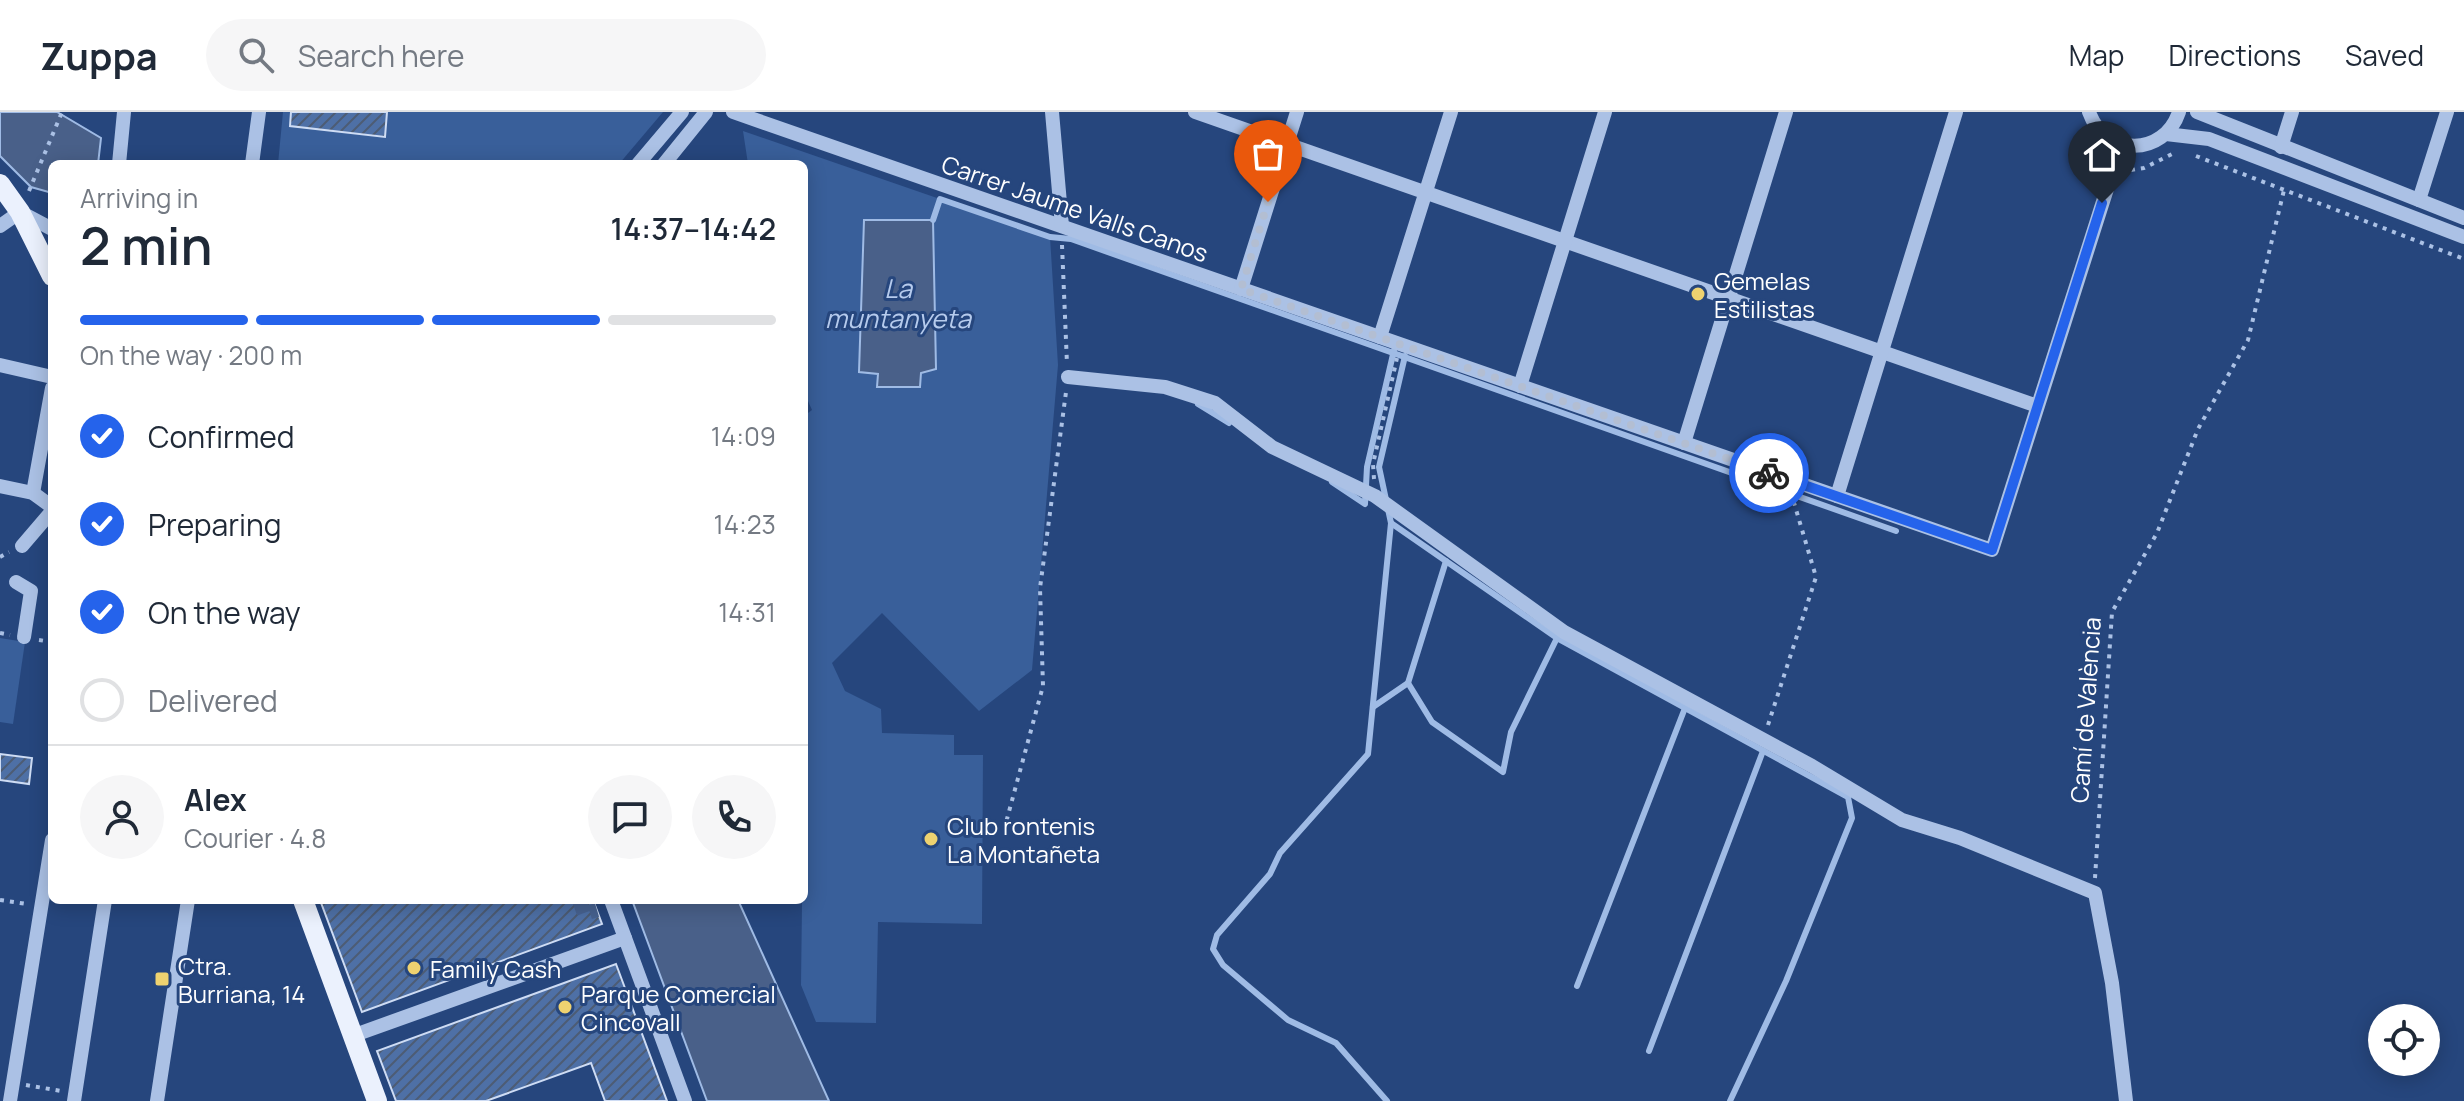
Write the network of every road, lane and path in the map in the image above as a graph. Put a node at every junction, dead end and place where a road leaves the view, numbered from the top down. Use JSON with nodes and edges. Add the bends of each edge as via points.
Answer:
{"nodes":[{"id":1,"x":62,"y":112,"type":"edge"},
{"id":2,"x":259,"y":112,"type":"edge"},
{"id":3,"x":682,"y":112,"type":"edge"},
{"id":4,"x":706,"y":112,"type":"edge"},
{"id":5,"x":733,"y":112,"type":"edge"},
{"id":6,"x":1052,"y":112,"type":"edge"},
{"id":7,"x":1195,"y":112,"type":"edge"},
{"id":8,"x":1297,"y":112,"type":"edge"},
{"id":9,"x":1451,"y":112,"type":"edge"},
{"id":10,"x":1605,"y":112,"type":"edge"},
{"id":11,"x":1786,"y":112,"type":"edge"},
{"id":12,"x":1956,"y":112,"type":"edge"},
{"id":13,"x":2089,"y":112,"type":"edge"},
{"id":14,"x":2179,"y":112,"type":"edge"},
{"id":15,"x":2197,"y":112,"type":"edge"},
{"id":16,"x":2292,"y":112,"type":"edge"},
{"id":17,"x":2447,"y":112,"type":"edge"},
{"id":18,"x":122,"y":113,"type":"edge"},
{"id":19,"x":2166,"y":134,"type":"junction"},
{"id":20,"x":1287,"y":144,"type":"junction"},
{"id":21,"x":2121,"y":145,"type":"junction"},
{"id":22,"x":2281,"y":147,"type":"junction"},
{"id":23,"x":2180,"y":149,"type":"dead end"},
{"id":24,"x":2190,"y":153,"type":"dead end"},
{"id":25,"x":119,"y":160,"type":"edge"},
{"id":26,"x":253,"y":160,"type":"edge"},
{"id":27,"x":641,"y":160,"type":"edge"},
{"id":28,"x":667,"y":160,"type":"edge"},
{"id":29,"x":2128,"y":170,"type":"dead end"},
{"id":30,"x":0,"y":184,"type":"edge"},
{"id":31,"x":31,"y":187,"type":"dead end"},
{"id":32,"x":2284,"y":190,"type":"junction"},
{"id":33,"x":1425,"y":192,"type":"junction"},
{"id":34,"x":2419,"y":200,"type":"junction"},
{"id":35,"x":20,"y":212,"type":"junction"},
{"id":36,"x":2464,"y":218,"type":"edge"},
{"id":37,"x":0,"y":226,"type":"edge"},
{"id":38,"x":1062,"y":226,"type":"junction"},
{"id":39,"x":48,"y":227,"type":"edge"},
{"id":40,"x":2464,"y":237,"type":"edge"},
{"id":41,"x":1565,"y":241,"type":"junction"},
{"id":42,"x":2464,"y":259,"type":"edge"},
{"id":43,"x":48,"y":268,"type":"edge"},
{"id":44,"x":1241,"y":289,"type":"junction"},
{"id":45,"x":1729,"y":299,"type":"junction"},
{"id":46,"x":1380,"y":337,"type":"junction"},
{"id":47,"x":1400,"y":344,"type":"junction"},
{"id":48,"x":1881,"y":352,"type":"junction"},
{"id":49,"x":0,"y":365,"type":"edge"},
{"id":50,"x":48,"y":376,"type":"edge"},
{"id":51,"x":1068,"y":377,"type":"junction"},
{"id":52,"x":1520,"y":386,"type":"junction"},
{"id":53,"x":2037,"y":406,"type":"junction"},
{"id":54,"x":48,"y":410,"type":"edge"},
{"id":55,"x":1684,"y":443,"type":"junction"},
{"id":56,"x":0,"y":486,"type":"edge"},
{"id":57,"x":33,"y":493,"type":"junction"},
{"id":58,"x":1792,"y":494,"type":"dead end"},
{"id":59,"x":1375,"y":496,"type":"junction"},
{"id":60,"x":1837,"y":496,"type":"junction"},
{"id":61,"x":48,"y":506,"type":"edge"},
{"id":62,"x":48,"y":514,"type":"edge"},
{"id":63,"x":22,"y":546,"type":"dead end"},
{"id":64,"x":16,"y":582,"type":"dead end"},
{"id":65,"x":24,"y":637,"type":"dead end"},
{"id":66,"x":1763,"y":739,"type":"junction"},
{"id":67,"x":1004,"y":830,"type":"dead end"},
{"id":68,"x":48,"y":866,"type":"edge"},
{"id":69,"x":2095,"y":893,"type":"junction"},
{"id":70,"x":0,"y":900,"type":"edge"},
{"id":71,"x":104,"y":904,"type":"edge"},
{"id":72,"x":187,"y":904,"type":"edge"},
{"id":73,"x":304,"y":904,"type":"edge"},
{"id":74,"x":608,"y":904,"type":"edge"},
{"id":75,"x":613,"y":904,"type":"tunnel mouth"},
{"id":76,"x":42,"y":906,"type":"junction"},
{"id":77,"x":597,"y":910,"type":"dead end"},
{"id":78,"x":625,"y":938,"type":"junction"},
{"id":79,"x":352,"y":1036,"type":"junction"},
{"id":80,"x":14,"y":1083,"type":"junction"},
{"id":81,"x":75,"y":1097,"type":"edge"},
{"id":82,"x":10,"y":1101,"type":"edge"},
{"id":83,"x":157,"y":1101,"type":"edge"},
{"id":84,"x":377,"y":1101,"type":"edge"},
{"id":85,"x":685,"y":1101,"type":"edge"},
{"id":86,"x":2126,"y":1101,"type":"edge"}],
"edges":[{"from":1,"to":31,"type":"path"},
{"from":2,"to":26,"type":"street"},
{"from":3,"to":27,"type":"street"},
{"from":4,"to":28,"type":"street"},
{"from":5,"to":38,"type":"street","name":"Carrer Jaume Valls Canos"},
{"from":6,"to":38,"type":"street"},
{"from":7,"to":20,"type":"street"},
{"from":8,"to":20,"type":"street"},
{"from":9,"to":33,"type":"street"},
{"from":10,"to":41,"type":"street"},
{"from":11,"to":45,"type":"street"},
{"from":12,"to":48,"type":"street"},
{"from":13,"to":21,"type":"street","via":[[2098,130]]},
{"from":14,"to":19,"type":"street"},
{"from":15,"to":22,"type":"street"},
{"from":16,"to":22,"type":"street"},
{"from":17,"to":34,"type":"street"},
{"from":18,"to":25,"type":"street"},
{"from":19,"to":21,"type":"street","via":[[2140,147]]},
{"from":19,"to":40,"type":"street","via":[[2209,139]]},
{"from":20,"to":33,"type":"street"},
{"from":20,"to":44,"type":"street"},
{"from":21,"to":53,"type":"street"},
{"from":22,"to":34,"type":"street"},
{"from":23,"to":29,"type":"path","via":[[2144,168]]},
{"from":24,"to":32,"type":"path"},
{"from":30,"to":35,"type":"main road"},
{"from":32,"to":42,"type":"path"},
{"from":32,"to":69,"type":"path","name":"Camí de València","via":[[2248,340],[2198,429],[2157,533],[2112,612]]},
{"from":33,"to":41,"type":"street"},
{"from":33,"to":46,"type":"street"},
{"from":34,"to":36,"type":"street"},
{"from":35,"to":37,"type":"street"},
{"from":35,"to":39,"type":"street"},
{"from":35,"to":43,"type":"main road"},
{"from":38,"to":44,"type":"street","name":"Carrer Jaume Valls Canos"},
{"from":38,"to":51,"type":"path"},
{"from":41,"to":45,"type":"street"},
{"from":41,"to":52,"type":"street"},
{"from":44,"to":46,"type":"street","name":"Carrer Jaume Valls Canos"},
{"from":45,"to":48,"type":"street"},
{"from":45,"to":55,"type":"street"},
{"from":46,"to":47,"type":"street","name":"Carrer Jaume Valls Canos"},
{"from":47,"to":52,"type":"street","name":"Carrer Jaume Valls Canos"},
{"from":47,"to":59,"type":"path","via":[[1373,464]]},
{"from":48,"to":53,"type":"street"},
{"from":48,"to":60,"type":"street"},
{"from":49,"to":50,"type":"street"},
{"from":51,"to":59,"type":"street","via":[[1165,387],[1215,403],[1272,447]]},
{"from":51,"to":67,"type":"path","via":[[1040,588],[1043,686]]},
{"from":52,"to":55,"type":"street","name":"Carrer Jaume Valls Canos"},
{"from":53,"to":60,"type":"street","name":"Carrer Jaume Valls Canos","via":[[1992,550]]},
{"from":54,"to":57,"type":"street"},
{"from":55,"to":60,"type":"street","name":"Carrer Jaume Valls Canos"},
{"from":56,"to":57,"type":"street"},
{"from":57,"to":61,"type":"street"},
{"from":58,"to":66,"type":"path","via":[[1816,577]]},
{"from":59,"to":66,"type":"street","via":[[1564,632]]},
{"from":62,"to":63,"type":"street"},
{"from":64,"to":65,"type":"street","via":[[31,591]]},
{"from":66,"to":69,"type":"street","via":[[1902,820]]},
{"from":68,"to":76,"type":"street"},
{"from":69,"to":86,"type":"street"},
{"from":70,"to":76,"type":"path"},
{"from":71,"to":81,"type":"street"},
{"from":72,"to":83,"type":"street"},
{"from":73,"to":79,"type":"main road"},
{"from":74,"to":77,"type":"street"},
{"from":75,"to":78,"type":"street"},
{"from":76,"to":80,"type":"street"},
{"from":78,"to":79,"type":"street"},
{"from":78,"to":85,"type":"street"},
{"from":79,"to":84,"type":"main road"},
{"from":80,"to":81,"type":"path"},
{"from":80,"to":82,"type":"street"}]}
